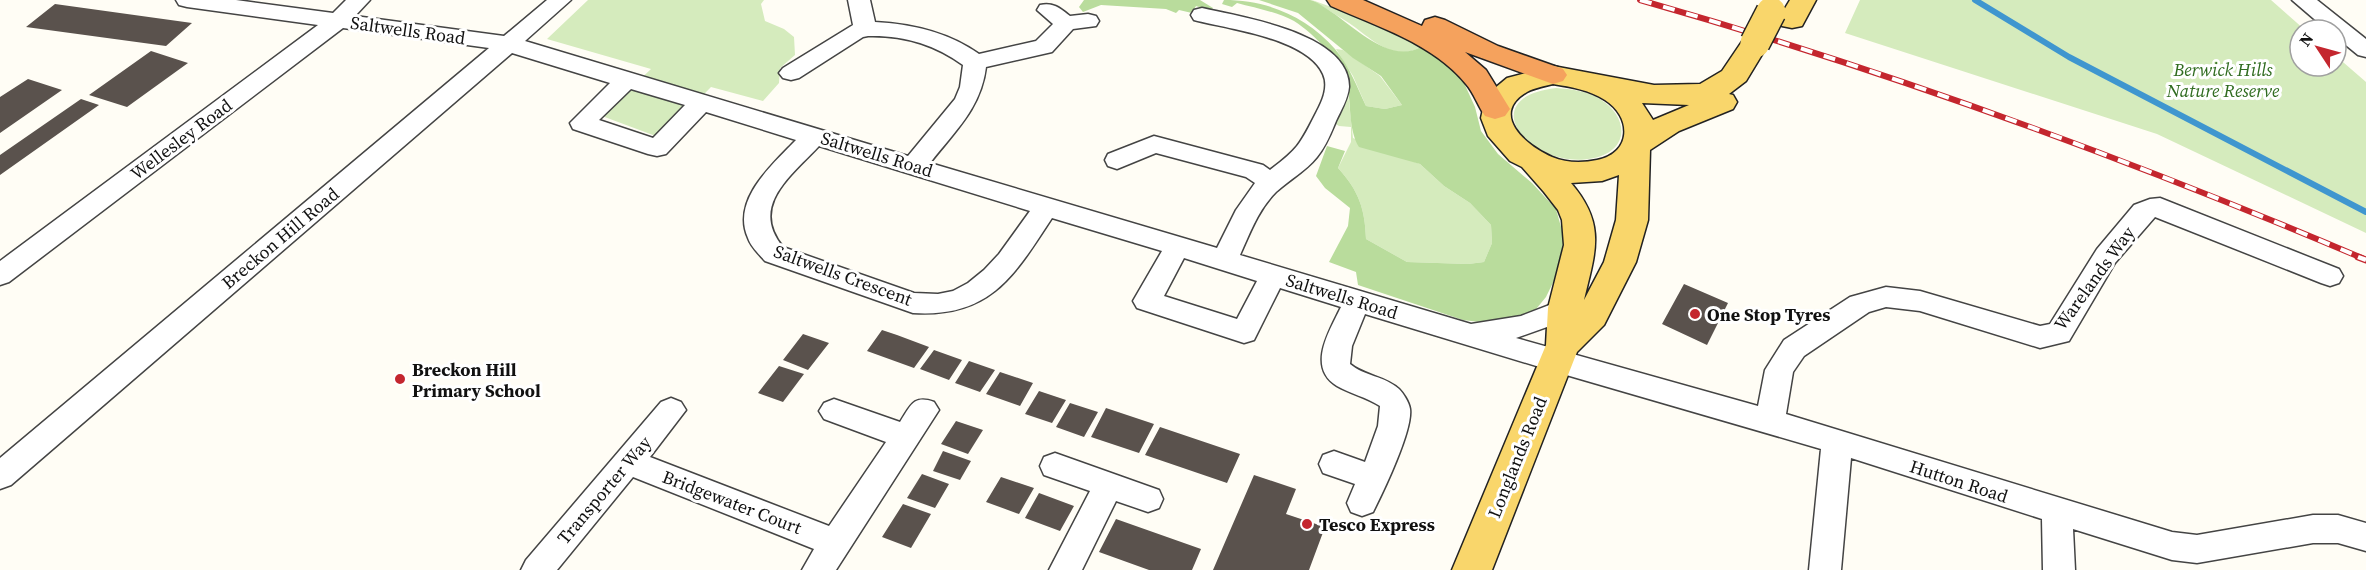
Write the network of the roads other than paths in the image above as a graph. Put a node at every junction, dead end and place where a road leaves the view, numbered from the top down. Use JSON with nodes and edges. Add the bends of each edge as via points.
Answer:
{"nodes":[{"id":1,"x":187,"y":0,"type":"edge"},
{"id":2,"x":359,"y":0,"type":"edge"},
{"id":3,"x":560,"y":0,"type":"edge"},
{"id":4,"x":859,"y":0,"type":"edge"},
{"id":5,"x":1340,"y":0,"type":"edge"},
{"id":6,"x":1379,"y":0,"type":"edge"},
{"id":7,"x":2303,"y":0,"type":"edge"},
{"id":8,"x":1786,"y":8,"type":"edge"},
{"id":9,"x":1202,"y":15,"type":"dead end"},
{"id":10,"x":1067,"y":18,"type":"dead end"},
{"id":11,"x":338,"y":21,"type":"junction"},
{"id":12,"x":866,"y":28,"type":"junction"},
{"id":13,"x":509,"y":44,"type":"junction"},
{"id":14,"x":1766,"y":46,"type":"junction"},
{"id":15,"x":2366,"y":50,"type":"edge"},
{"id":16,"x":975,"y":62,"type":"junction"},
{"id":17,"x":791,"y":73,"type":"dead end"},
{"id":18,"x":1553,"y":75,"type":"junction"},
{"id":19,"x":628,"y":79,"type":"junction"},
{"id":20,"x":1602,"y":86,"type":"junction"},
{"id":21,"x":702,"y":102,"type":"junction"},
{"id":22,"x":1495,"y":109,"type":"junction"},
{"id":23,"x":815,"y":135,"type":"junction"},
{"id":24,"x":1638,"y":146,"type":"junction"},
{"id":25,"x":1117,"y":160,"type":"dead end"},
{"id":26,"x":1534,"y":162,"type":"junction"},
{"id":27,"x":914,"y":166,"type":"junction"},
{"id":28,"x":1271,"y":182,"type":"junction"},
{"id":29,"x":1047,"y":206,"type":"junction"},
{"id":30,"x":1178,"y":246,"type":"junction"},
{"id":31,"x":1225,"y":260,"type":"junction"},
{"id":32,"x":0,"y":275,"type":"edge"},
{"id":33,"x":1273,"y":275,"type":"junction"},
{"id":34,"x":2330,"y":276,"type":"dead end"},
{"id":35,"x":1358,"y":300,"type":"junction"},
{"id":36,"x":1470,"y":334,"type":"junction"},
{"id":37,"x":1561,"y":338,"type":"junction"},
{"id":38,"x":671,"y":410,"type":"dead end"},
{"id":39,"x":924,"y":410,"type":"dead end"},
{"id":40,"x":834,"y":411,"type":"dead end"},
{"id":41,"x":1770,"y":422,"type":"junction"},
{"id":42,"x":906,"y":437,"type":"junction"},
{"id":43,"x":1837,"y":441,"type":"junction"},
{"id":44,"x":629,"y":462,"type":"junction"},
{"id":45,"x":1334,"y":464,"type":"dead end"},
{"id":46,"x":1054,"y":466,"type":"dead end"},
{"id":47,"x":0,"y":476,"type":"edge"},
{"id":48,"x":1109,"y":485,"type":"junction"},
{"id":49,"x":1148,"y":499,"type":"dead end"},
{"id":50,"x":2057,"y":512,"type":"junction"},
{"id":51,"x":2366,"y":537,"type":"edge"},
{"id":52,"x":835,"y":543,"type":"junction"},
{"id":53,"x":2178,"y":558,"type":"edge"},
{"id":54,"x":537,"y":570,"type":"edge"},
{"id":55,"x":818,"y":570,"type":"edge"},
{"id":56,"x":1065,"y":570,"type":"edge"},
{"id":57,"x":1473,"y":570,"type":"edge"},
{"id":58,"x":1825,"y":570,"type":"edge"},
{"id":59,"x":2060,"y":570,"type":"edge"}],
"edges":[{"from":1,"to":11,"type":"street","name":"Saltwells Road"},
{"from":2,"to":11,"type":"street","name":"Wellesley Road"},
{"from":3,"to":13,"type":"street","name":"Breckon Hill Road"},
{"from":4,"to":12,"type":"street"},
{"from":5,"to":22,"type":"highway","via":[[1430,42],[1453,58],[1476,78]]},
{"from":6,"to":18,"type":"highway","via":[[1488,52]]},
{"from":7,"to":15,"type":"street"},
{"from":8,"to":14,"type":"main road","name":"Longlands Road"},
{"from":9,"to":28,"type":"street","via":[[1236,15],[1307,45],[1321,54],[1336,74],[1336,99],[1309,151]]},
{"from":10,"to":16,"type":"street","via":[[1044,47]]},
{"from":11,"to":13,"type":"street","name":"Saltwells Road"},
{"from":11,"to":32,"type":"street","name":"Wellesley Road"},
{"from":12,"to":16,"type":"street","via":[[931,36]]},
{"from":12,"to":17,"type":"street","via":[[810,50]]},
{"from":13,"to":19,"type":"street","name":"Saltwells Road"},
{"from":13,"to":47,"type":"street","name":"Breckon Hill Road"},
{"from":14,"to":20,"type":"main road","name":"Longlands Road","via":[[1730,80],[1701,93],[1672,97]]},
{"from":14,"to":24,"type":"main road","name":"Longlands Road","via":[[1750,87],[1736,98],[1669,124]]},
{"from":16,"to":27,"type":"street","via":[[972,87],[965,102]]},
{"from":18,"to":20,"type":"main road","name":"Longlands Road"},
{"from":18,"to":22,"type":"main road","name":"Longlands Road","via":[[1514,85],[1501,96]]},
{"from":19,"to":21,"type":"street","name":"Saltwells Road"},
{"from":19,"to":21,"type":"street","via":[[582,123],[657,148]]},
{"from":20,"to":24,"type":"main road","name":"Longlands Road","via":[[1621,97],[1634,111],[1641,126]]},
{"from":21,"to":23,"type":"street","name":"Saltwells Road"},
{"from":22,"to":26,"type":"main road","name":"Longlands Road","via":[[1503,138]]},
{"from":23,"to":27,"type":"street","name":"Saltwells Road"},
{"from":23,"to":29,"type":"street","name":"Saltwells Crescent","via":[[756,206],[758,234],[774,254],[913,303],[945,304],[983,288],[998,274]]},
{"from":24,"to":26,"type":"main road","name":"Longlands Road","via":[[1618,165],[1593,172],[1563,171]]},
{"from":24,"to":37,"type":"main road","name":"Longlands Road","via":[[1632,220],[1620,262],[1592,316]]},
{"from":25,"to":28,"type":"street","via":[[1148,138],[1254,171]]},
{"from":26,"to":37,"type":"main road","name":"Longlands Road","via":[[1573,209],[1580,227],[1578,265]]},
{"from":27,"to":29,"type":"street","name":"Saltwells Road"},
{"from":28,"to":31,"type":"street","via":[[1257,197]]},
{"from":29,"to":30,"type":"street","name":"Saltwells Road"},
{"from":30,"to":31,"type":"street","name":"Saltwells Road"},
{"from":30,"to":33,"type":"street","via":[[1147,301],[1244,332]]},
{"from":31,"to":33,"type":"street","name":"Saltwells Road"},
{"from":33,"to":35,"type":"street","name":"Saltwells Road"},
{"from":34,"to":41,"type":"street","name":"Warelands Way","via":[[2160,207],[2150,208],[2106,256],[2059,333],[2040,337],[1920,301],[1886,297],[1860,304],[1794,348],[1779,370]]},
{"from":35,"to":36,"type":"street","name":"Saltwells Road"},
{"from":35,"to":45,"type":"street","via":[[1336,352],[1336,366],[1343,376],[1392,399],[1396,417],[1367,490]]},
{"from":36,"to":37,"type":"street","name":"Saltwells Road"},
{"from":36,"to":37,"type":"street","via":[[1523,326]]},
{"from":37,"to":41,"type":"street","name":"Hutton Road"},
{"from":37,"to":57,"type":"main road","name":"Longlands Road"},
{"from":38,"to":44,"type":"street","name":"Transporter Way"},
{"from":39,"to":42,"type":"street"},
{"from":40,"to":42,"type":"street"},
{"from":41,"to":43,"type":"street","name":"Hutton Road"},
{"from":42,"to":52,"type":"street"},
{"from":43,"to":50,"type":"street","name":"Hutton Road"},
{"from":43,"to":58,"type":"street"},
{"from":44,"to":52,"type":"street","name":"Bridgewater Court"},
{"from":44,"to":54,"type":"street","name":"Transporter Way"},
{"from":46,"to":48,"type":"street"},
{"from":48,"to":49,"type":"street"},
{"from":48,"to":56,"type":"street"},
{"from":50,"to":53,"type":"street","name":"Hutton Road"},
{"from":50,"to":59,"type":"street"},
{"from":51,"to":53,"type":"street","name":"Hutton Road","via":[[2338,529],[2313,529],[2197,549]]},
{"from":52,"to":55,"type":"street"}]}
